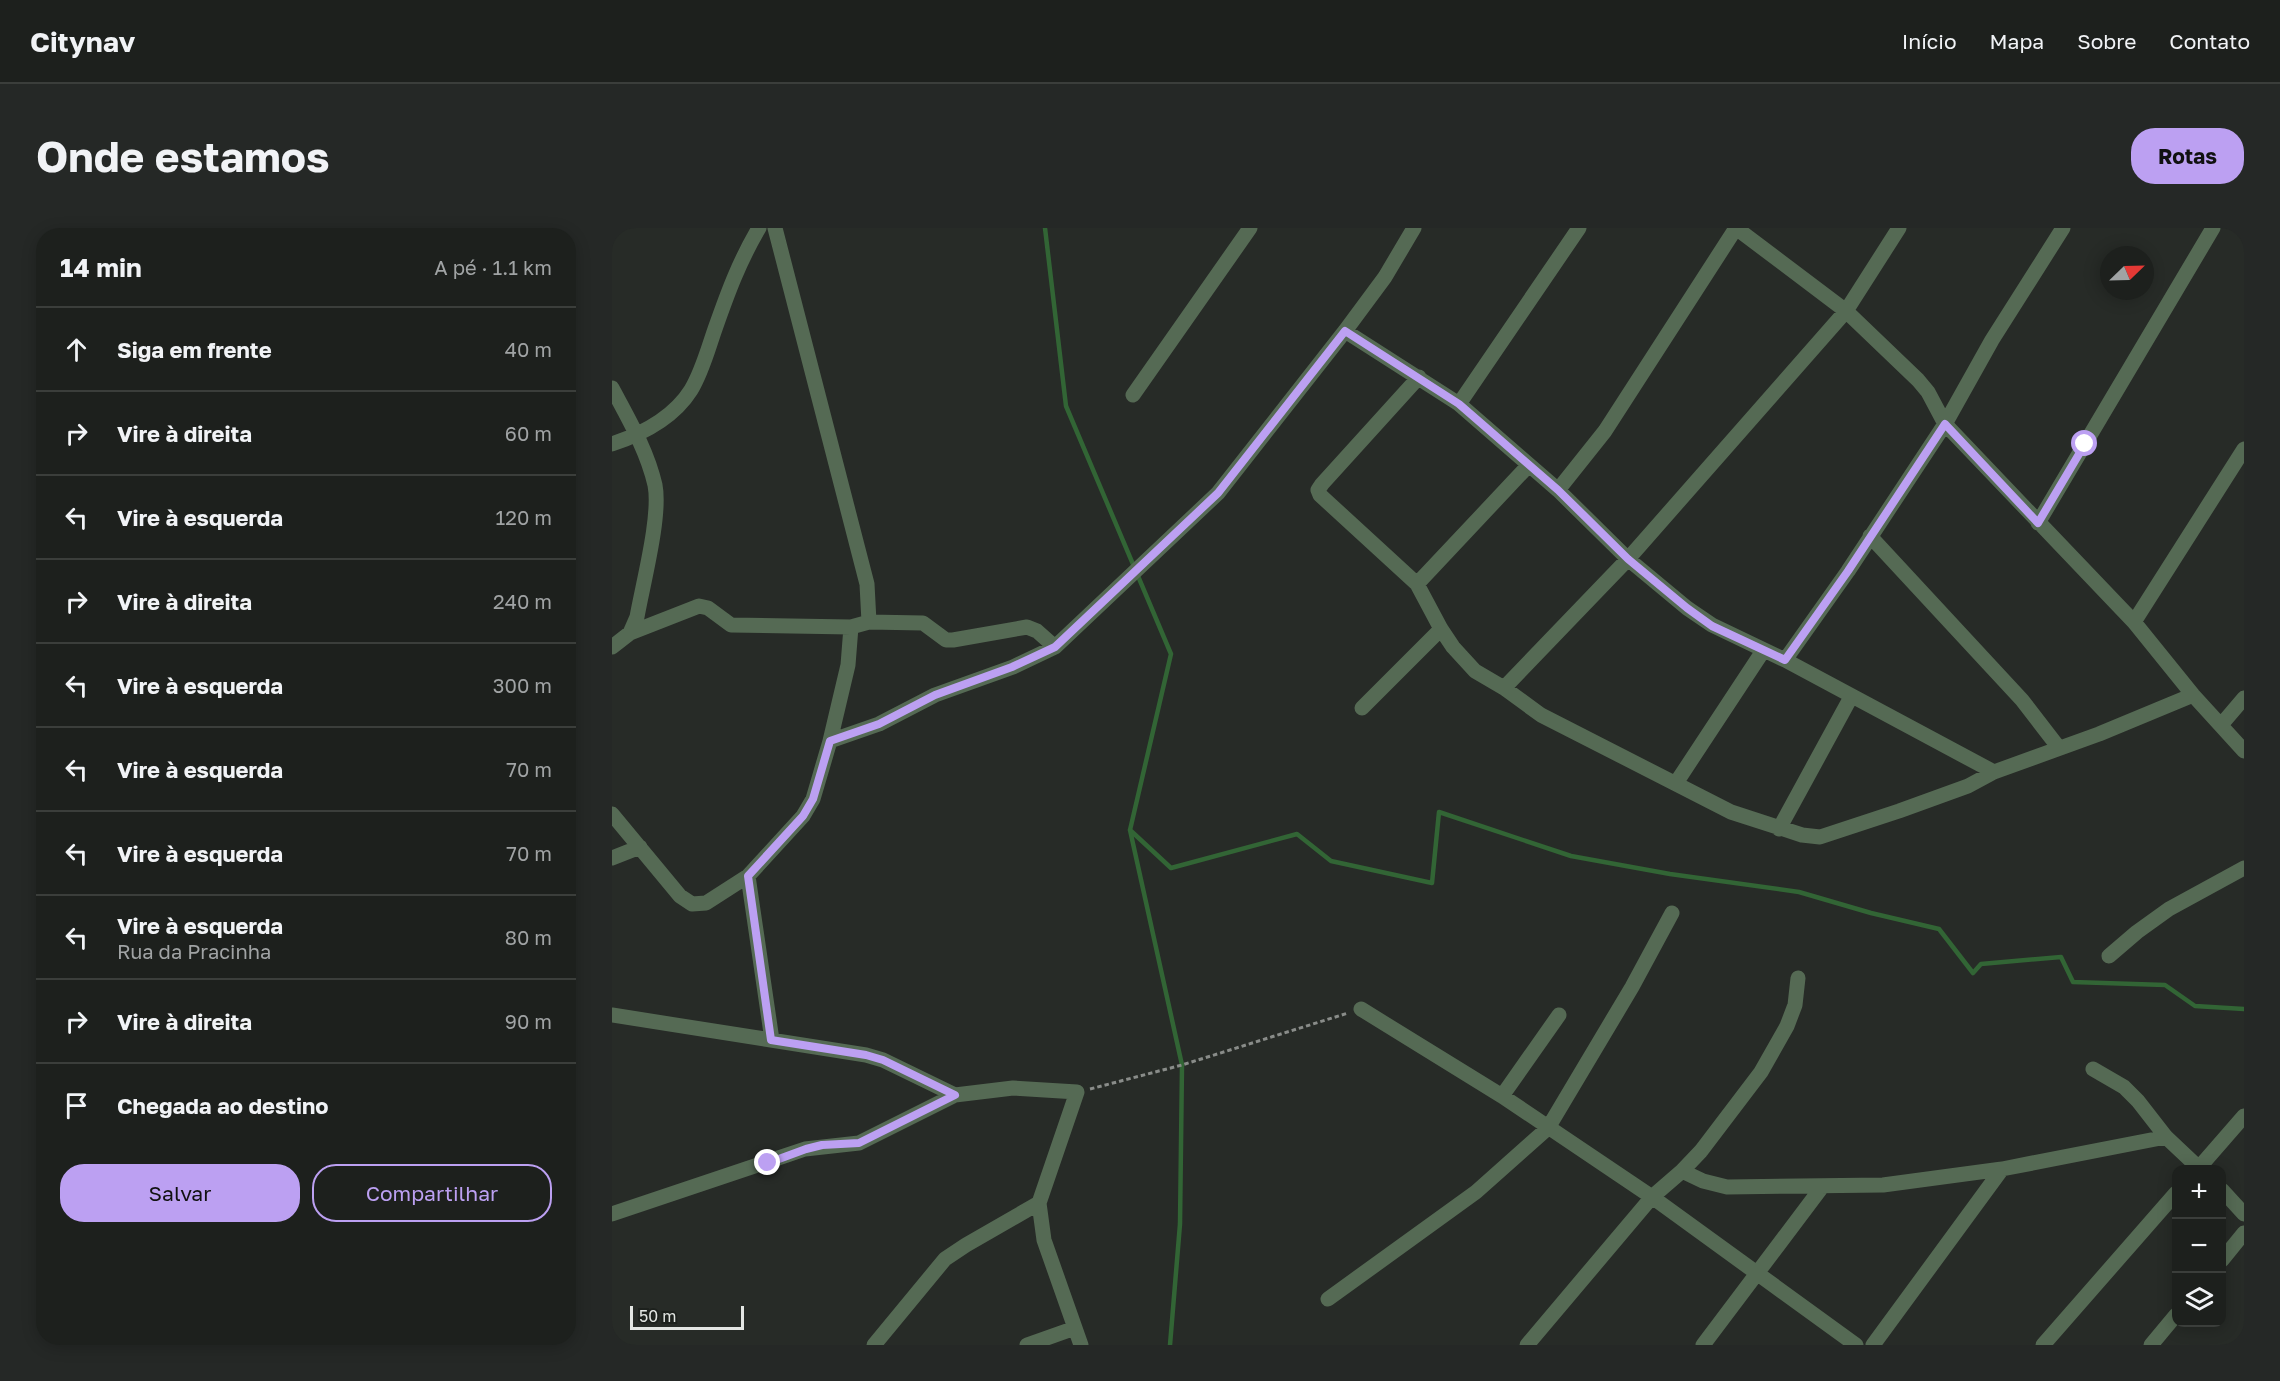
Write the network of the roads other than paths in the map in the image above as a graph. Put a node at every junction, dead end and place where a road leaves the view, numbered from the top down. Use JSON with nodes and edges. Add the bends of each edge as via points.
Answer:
{"nodes":[{"id":1,"x":759,"y":228,"type":"edge"},
{"id":2,"x":775,"y":228,"type":"edge"},
{"id":3,"x":1250,"y":228,"type":"edge"},
{"id":4,"x":1414,"y":228,"type":"edge"},
{"id":5,"x":1579,"y":228,"type":"edge"},
{"id":6,"x":1736,"y":228,"type":"edge"},
{"id":7,"x":1899,"y":228,"type":"edge"},
{"id":8,"x":2063,"y":228,"type":"edge"},
{"id":9,"x":2212,"y":228,"type":"edge"},
{"id":10,"x":1846,"y":311,"type":"junction"},
{"id":11,"x":1345,"y":331,"type":"junction"},
{"id":12,"x":1419,"y":377,"type":"junction"},
{"id":13,"x":612,"y":388,"type":"edge"},
{"id":14,"x":1132,"y":395,"type":"dead end"},
{"id":15,"x":1459,"y":404,"type":"junction"},
{"id":16,"x":1945,"y":424,"type":"junction"},
{"id":17,"x":637,"y":435,"type":"junction"},
{"id":18,"x":612,"y":444,"type":"edge"},
{"id":19,"x":2244,"y":449,"type":"edge"},
{"id":20,"x":1528,"y":466,"type":"junction"},
{"id":21,"x":1558,"y":490,"type":"junction"},
{"id":22,"x":2038,"y":523,"type":"junction"},
{"id":23,"x":1870,"y":536,"type":"junction"},
{"id":24,"x":1628,"y":559,"type":"junction"},
{"id":25,"x":1417,"y":584,"type":"junction"},
{"id":26,"x":869,"y":622,"type":"junction"},
{"id":27,"x":2134,"y":622,"type":"junction"},
{"id":28,"x":851,"y":627,"type":"junction"},
{"id":29,"x":1441,"y":629,"type":"junction"},
{"id":30,"x":630,"y":633,"type":"junction"},
{"id":31,"x":612,"y":647,"type":"edge"},
{"id":32,"x":1055,"y":647,"type":"junction"},
{"id":33,"x":1762,"y":651,"type":"junction"},
{"id":34,"x":1785,"y":660,"type":"junction"},
{"id":35,"x":1504,"y":688,"type":"junction"},
{"id":36,"x":2193,"y":695,"type":"junction"},
{"id":37,"x":1851,"y":697,"type":"junction"},
{"id":38,"x":2244,"y":698,"type":"edge"},
{"id":39,"x":1362,"y":708,"type":"dead end"},
{"id":40,"x":2221,"y":725,"type":"junction"},
{"id":41,"x":830,"y":741,"type":"junction"},
{"id":42,"x":2059,"y":748,"type":"junction"},
{"id":43,"x":2244,"y":751,"type":"edge"},
{"id":44,"x":1994,"y":772,"type":"junction"},
{"id":45,"x":1676,"y":783,"type":"junction"},
{"id":46,"x":612,"y":814,"type":"edge"},
{"id":47,"x":1779,"y":829,"type":"junction"},
{"id":48,"x":640,"y":847,"type":"junction"},
{"id":49,"x":612,"y":858,"type":"edge"},
{"id":50,"x":2244,"y":868,"type":"edge"},
{"id":51,"x":748,"y":876,"type":"junction"},
{"id":52,"x":1672,"y":913,"type":"dead end"},
{"id":53,"x":2109,"y":956,"type":"dead end"},
{"id":54,"x":1798,"y":978,"type":"dead end"},
{"id":55,"x":1361,"y":1009,"type":"road end"},
{"id":56,"x":612,"y":1015,"type":"edge"},
{"id":57,"x":1559,"y":1015,"type":"dead end"},
{"id":58,"x":771,"y":1040,"type":"junction"},
{"id":59,"x":2093,"y":1069,"type":"dead end"},
{"id":60,"x":955,"y":1095,"type":"junction"},
{"id":61,"x":1502,"y":1096,"type":"junction"},
{"id":62,"x":2244,"y":1116,"type":"edge"},
{"id":63,"x":1548,"y":1128,"type":"junction"},
{"id":64,"x":2166,"y":1137,"type":"junction"},
{"id":65,"x":2195,"y":1165,"type":"edge"},
{"id":66,"x":2202,"y":1165,"type":"edge"},
{"id":67,"x":2002,"y":1169,"type":"junction"},
{"id":68,"x":1682,"y":1171,"type":"junction"},
{"id":69,"x":1822,"y":1187,"type":"junction"},
{"id":70,"x":2226,"y":1194,"type":"edge"},
{"id":71,"x":1652,"y":1197,"type":"junction"},
{"id":72,"x":2172,"y":1198,"type":"edge"},
{"id":73,"x":1039,"y":1203,"type":"junction"},
{"id":74,"x":612,"y":1214,"type":"edge"},
{"id":75,"x":2244,"y":1214,"type":"edge"},
{"id":76,"x":2244,"y":1233,"type":"edge"},
{"id":77,"x":2226,"y":1255,"type":"edge"},
{"id":78,"x":1759,"y":1273,"type":"junction"},
{"id":79,"x":1328,"y":1299,"type":"dead end"},
{"id":80,"x":2172,"y":1320,"type":"edge"},
{"id":81,"x":1075,"y":1328,"type":"junction"},
{"id":82,"x":874,"y":1345,"type":"edge"},
{"id":83,"x":1027,"y":1345,"type":"edge"},
{"id":84,"x":1081,"y":1345,"type":"edge"},
{"id":85,"x":1527,"y":1345,"type":"edge"},
{"id":86,"x":1703,"y":1345,"type":"edge"},
{"id":87,"x":1856,"y":1345,"type":"edge"},
{"id":88,"x":1873,"y":1345,"type":"edge"},
{"id":89,"x":2043,"y":1345,"type":"edge"},
{"id":90,"x":2151,"y":1345,"type":"edge"}],
"edges":[{"from":1,"to":17,"type":"street","via":[[741,257],[691,390],[678,406]]},
{"from":2,"to":26,"type":"street","via":[[867,584]]},
{"from":3,"to":14,"type":"street"},
{"from":4,"to":11,"type":"street","via":[[1385,277]]},
{"from":5,"to":15,"type":"street"},
{"from":6,"to":10,"type":"street"},
{"from":6,"to":21,"type":"street","via":[[1605,430]]},
{"from":7,"to":10,"type":"street"},
{"from":8,"to":16,"type":"street","via":[[1992,340]]},
{"from":9,"to":22,"type":"street"},
{"from":10,"to":16,"type":"street","via":[[1918,380]]},
{"from":10,"to":24,"type":"street"},
{"from":11,"to":12,"type":"street"},
{"from":11,"to":32,"type":"street","via":[[1218,493]]},
{"from":12,"to":15,"type":"street"},
{"from":12,"to":25,"type":"street","via":[[1318,490]]},
{"from":13,"to":17,"type":"street"},
{"from":15,"to":20,"type":"street"},
{"from":16,"to":22,"type":"street"},
{"from":16,"to":23,"type":"street"},
{"from":17,"to":18,"type":"street"},
{"from":17,"to":30,"type":"street","via":[[655,485],[656,512],[637,617]]},
{"from":19,"to":27,"type":"street"},
{"from":20,"to":21,"type":"street"},
{"from":20,"to":25,"type":"street"},
{"from":21,"to":24,"type":"street"},
{"from":22,"to":27,"type":"street"},
{"from":23,"to":34,"type":"street"},
{"from":23,"to":42,"type":"street","via":[[2022,700]]},
{"from":24,"to":33,"type":"street","via":[[1712,626]]},
{"from":24,"to":35,"type":"street"},
{"from":25,"to":29,"type":"street"},
{"from":26,"to":28,"type":"street"},
{"from":26,"to":32,"type":"street","via":[[923,624],[946,640],[1027,627]]},
{"from":27,"to":36,"type":"street"},
{"from":28,"to":30,"type":"street","via":[[730,625],[699,606]]},
{"from":28,"to":41,"type":"street","via":[[848,665]]},
{"from":29,"to":35,"type":"street","via":[[1475,671]]},
{"from":29,"to":39,"type":"street"},
{"from":30,"to":31,"type":"street"},
{"from":32,"to":41,"type":"street","via":[[935,695],[879,724]]},
{"from":33,"to":34,"type":"street"},
{"from":33,"to":45,"type":"street"},
{"from":34,"to":37,"type":"street"},
{"from":35,"to":45,"type":"street","via":[[1541,715]]},
{"from":36,"to":40,"type":"street"},
{"from":36,"to":42,"type":"street"},
{"from":37,"to":44,"type":"street"},
{"from":37,"to":47,"type":"street"},
{"from":38,"to":40,"type":"street"},
{"from":40,"to":43,"type":"street"},
{"from":41,"to":51,"type":"street","via":[[813,799],[803,816]]},
{"from":42,"to":44,"type":"street"},
{"from":44,"to":47,"type":"street","via":[[1968,786],[1820,837]]},
{"from":45,"to":47,"type":"street","via":[[1731,812]]},
{"from":46,"to":48,"type":"street"},
{"from":48,"to":49,"type":"street"},
{"from":48,"to":51,"type":"street","via":[[680,896],[692,904],[706,903]]},
{"from":50,"to":53,"type":"street","via":[[2169,909]]},
{"from":51,"to":58,"type":"street"},
{"from":52,"to":63,"type":"street"},
{"from":54,"to":68,"type":"street","via":[[1795,1005],[1761,1072]]},
{"from":55,"to":61,"type":"street"},
{"from":56,"to":58,"type":"street"},
{"from":57,"to":61,"type":"street"},
{"from":58,"to":60,"type":"street","via":[[875,1058]]},
{"from":59,"to":64,"type":"street","via":[[2124,1087]]},
{"from":60,"to":73,"type":"street","via":[[1013,1088],[1077,1092]]},
{"from":60,"to":74,"type":"street","via":[[859,1143],[806,1149]]},
{"from":61,"to":63,"type":"street"},
{"from":62,"to":66,"type":"street"},
{"from":63,"to":71,"type":"street"},
{"from":63,"to":79,"type":"street","via":[[1476,1192]]},
{"from":64,"to":65,"type":"street"},
{"from":64,"to":67,"type":"street"},
{"from":67,"to":69,"type":"street","via":[[1883,1185]]},
{"from":67,"to":88,"type":"street"},
{"from":68,"to":69,"type":"street","via":[[1727,1187]]},
{"from":68,"to":71,"type":"street"},
{"from":69,"to":78,"type":"street"},
{"from":70,"to":75,"type":"street"},
{"from":71,"to":78,"type":"street"},
{"from":71,"to":85,"type":"street"},
{"from":72,"to":89,"type":"street"},
{"from":73,"to":81,"type":"street","via":[[1044,1240]]},
{"from":73,"to":82,"type":"street","via":[[945,1259]]},
{"from":76,"to":77,"type":"street"},
{"from":78,"to":86,"type":"street"},
{"from":78,"to":87,"type":"street"},
{"from":80,"to":90,"type":"street"},
{"from":81,"to":83,"type":"street"},
{"from":81,"to":84,"type":"street"}]}
